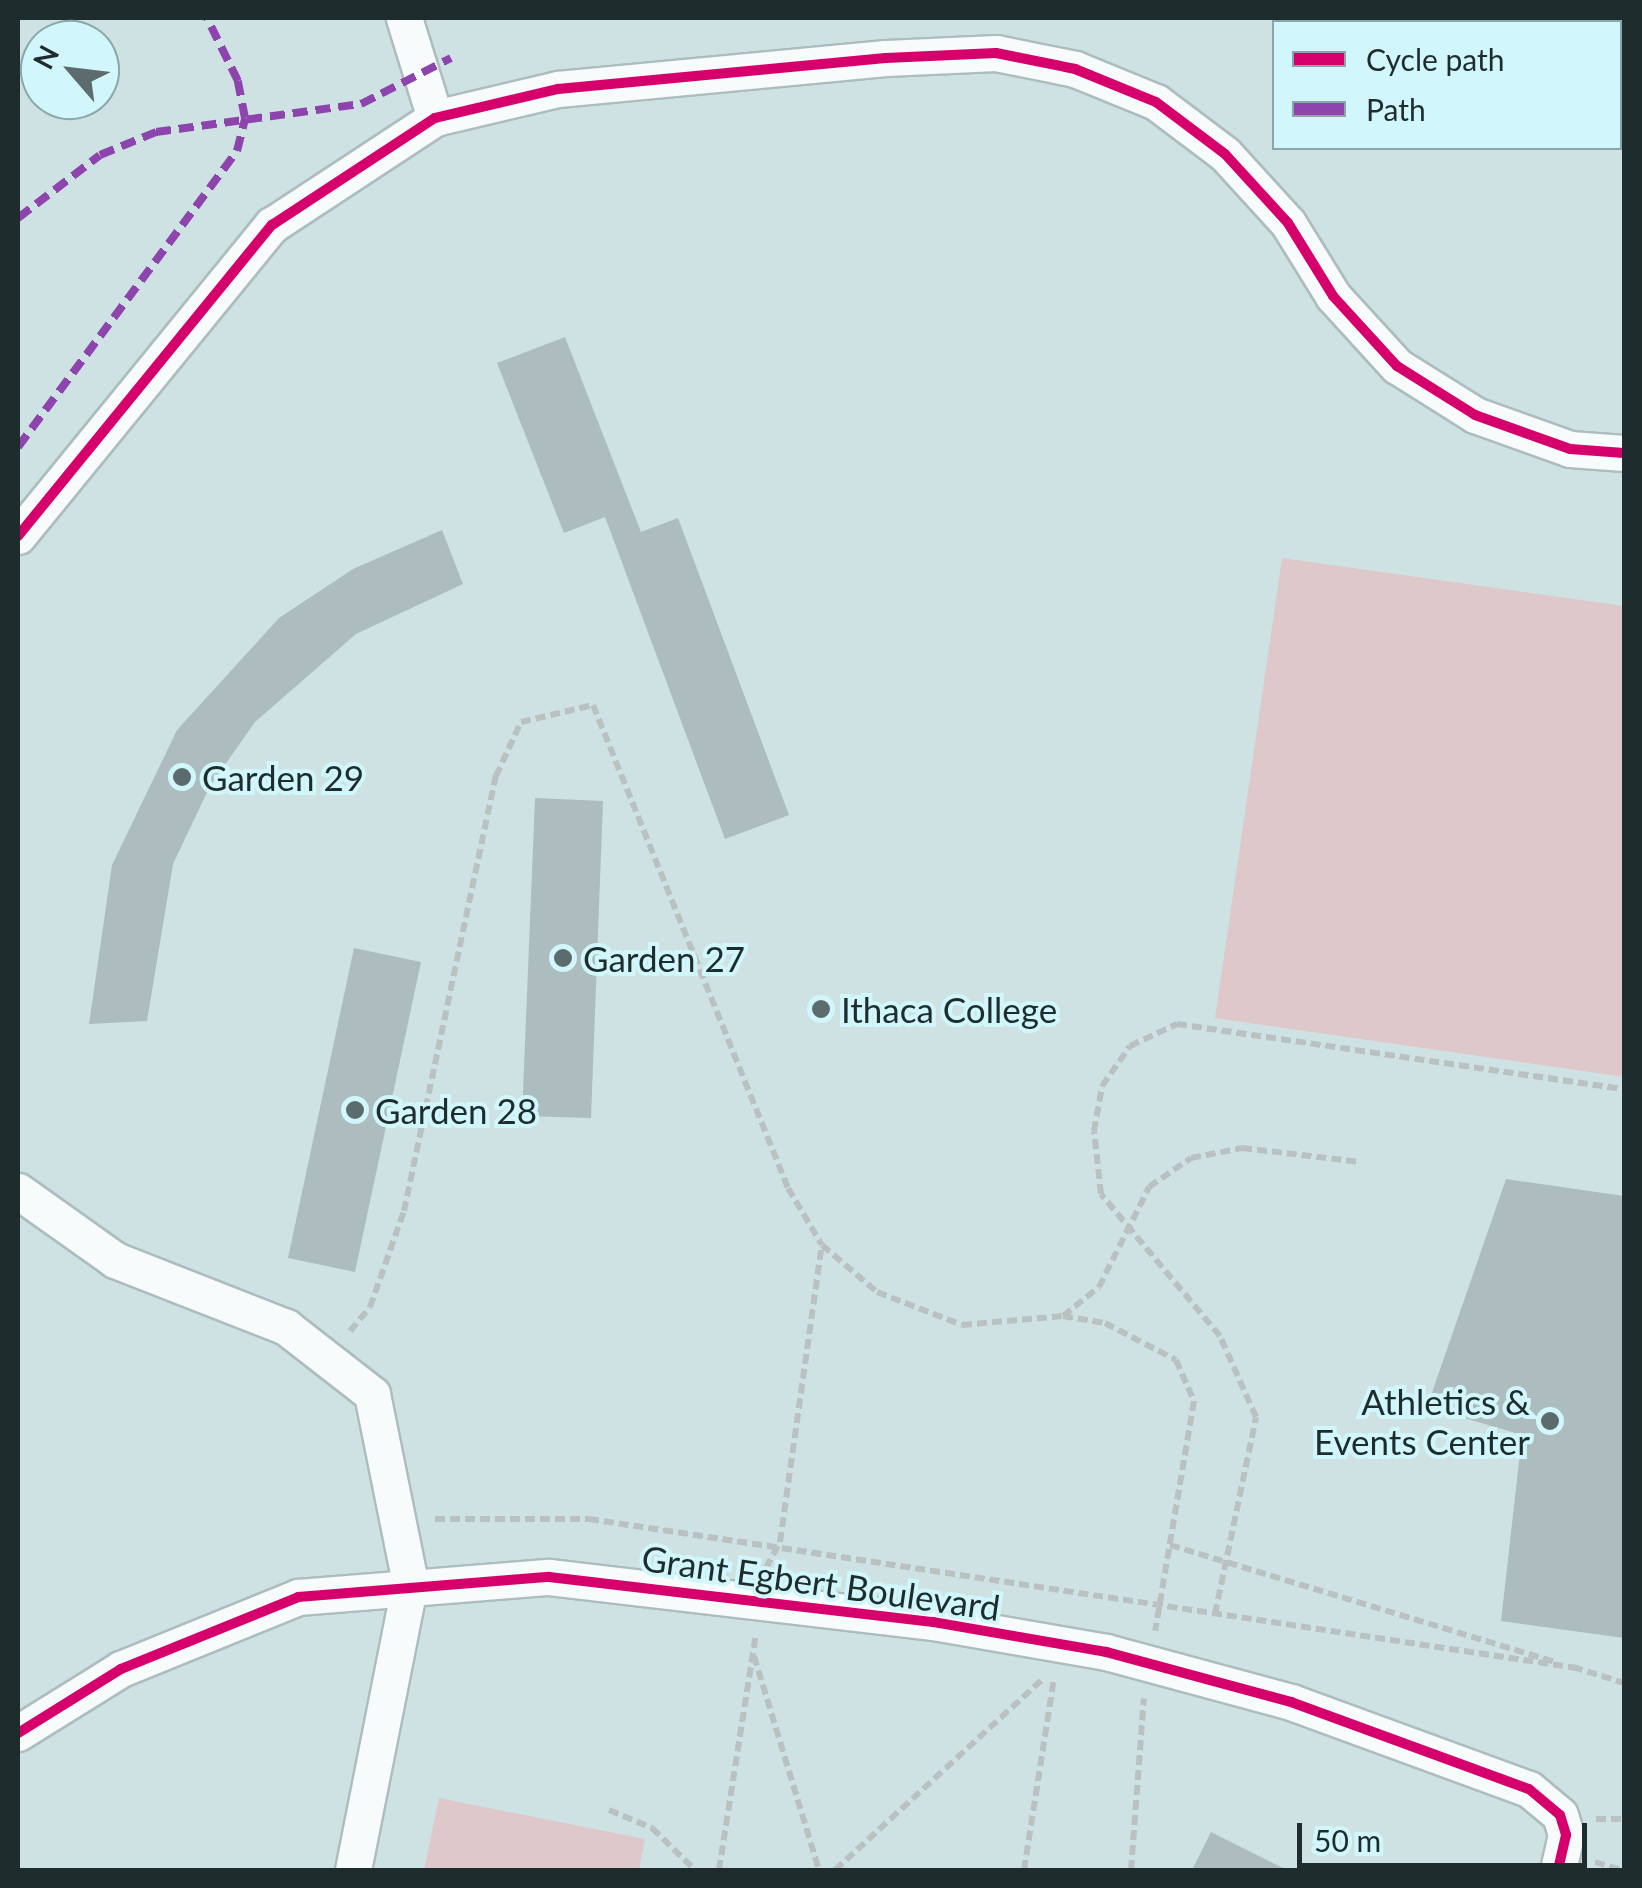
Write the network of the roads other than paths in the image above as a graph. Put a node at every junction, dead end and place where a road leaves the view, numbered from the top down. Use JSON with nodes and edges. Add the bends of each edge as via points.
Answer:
{"nodes":[{"id":1,"x":404,"y":18,"type":"edge"},
{"id":2,"x":435,"y":118,"type":"junction"},
{"id":3,"x":1624,"y":453,"type":"edge"},
{"id":4,"x":18,"y":536,"type":"edge"},
{"id":5,"x":18,"y":1191,"type":"edge"},
{"id":6,"x":410,"y":1582,"type":"junction"},
{"id":7,"x":18,"y":1733,"type":"edge"},
{"id":8,"x":353,"y":1870,"type":"edge"},
{"id":9,"x":1558,"y":1870,"type":"edge"}],
"edges":[{"from":1,"to":2,"type":"street"},
{"from":2,"to":3,"type":"street","via":[[558,89],[716,70],[996,54],[1075,70],[1156,102],[1225,154],[1398,366],[1475,414],[1570,449]]},
{"from":2,"to":4,"type":"street","via":[[272,226]]},
{"from":5,"to":6,"type":"street","via":[[115,1260],[286,1326],[372,1394]]},
{"from":6,"to":7,"type":"street","name":"Grant Egbert Boulevard","via":[[298,1597],[207,1628]]},
{"from":6,"to":8,"type":"street"},
{"from":6,"to":9,"type":"street","name":"Grant Egbert Boulevard","via":[[549,1577],[761,1601],[1150,1663],[1291,1702],[1528,1788],[1560,1815],[1566,1836]]}]}
